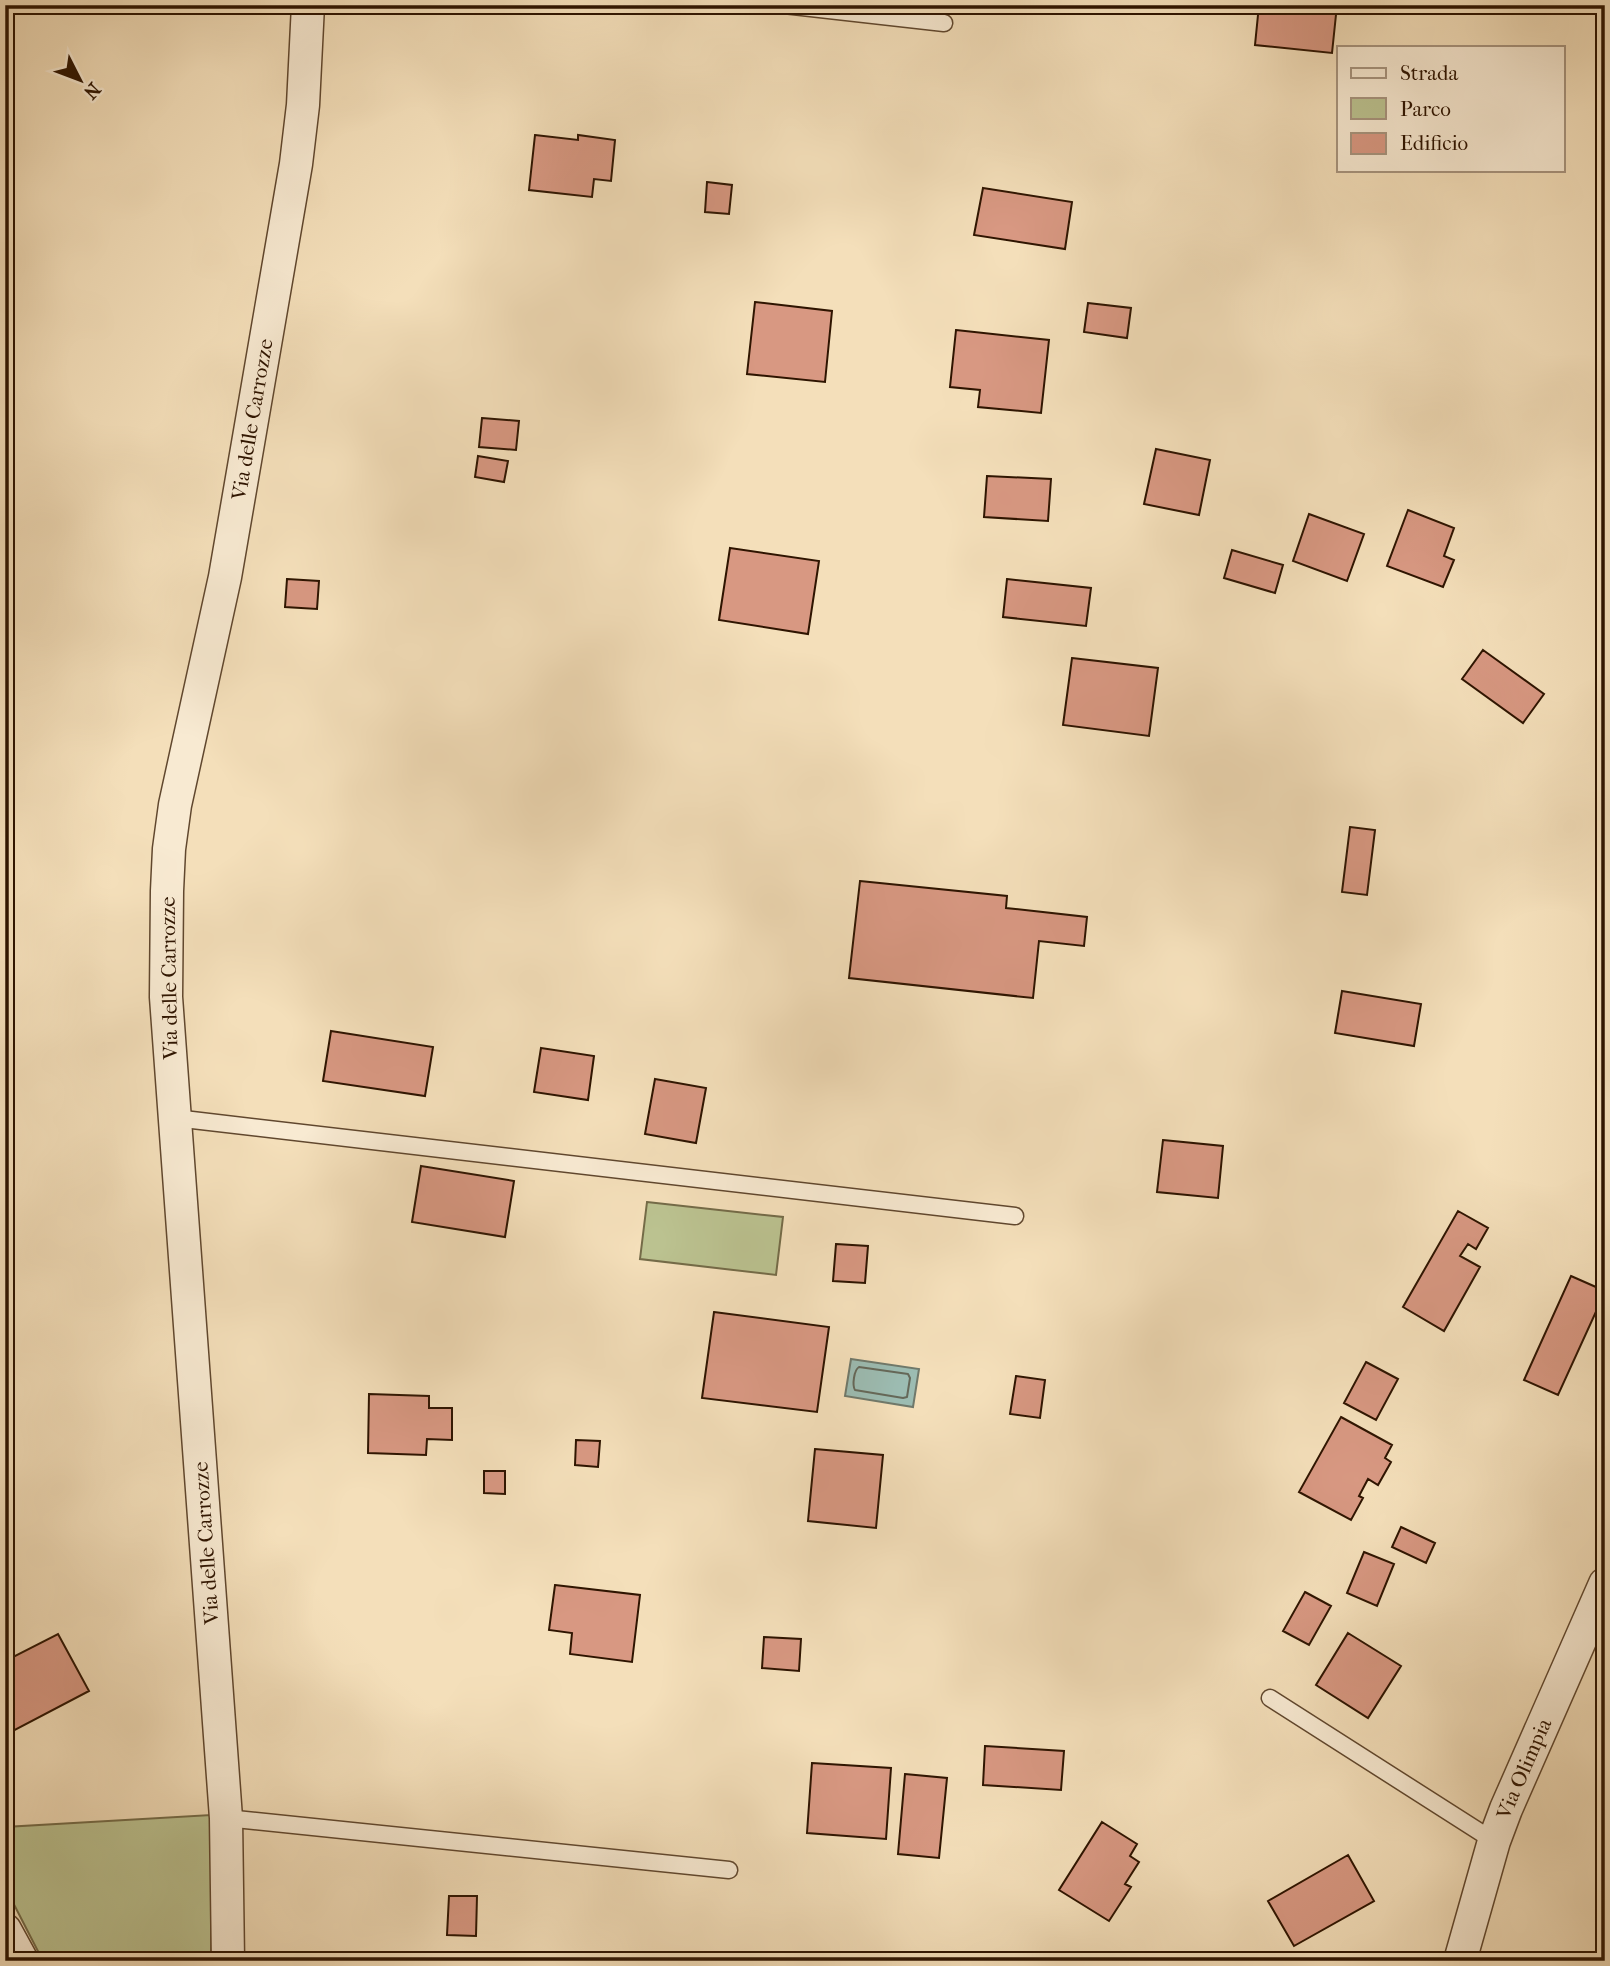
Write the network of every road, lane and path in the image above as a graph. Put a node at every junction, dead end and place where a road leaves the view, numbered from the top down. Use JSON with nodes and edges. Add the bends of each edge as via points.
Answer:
{"nodes":[{"id":1,"x":307,"y":5,"type":"edge"},
{"id":2,"x":784,"y":5,"type":"edge"},
{"id":3,"x":944,"y":23,"type":"dead end"},
{"id":4,"x":175,"y":1118,"type":"junction"},
{"id":5,"x":1015,"y":1216,"type":"dead end"},
{"id":6,"x":1605,"y":1584,"type":"edge"},
{"id":7,"x":1270,"y":1698,"type":"dead end"},
{"id":8,"x":226,"y":1818,"type":"junction"},
{"id":9,"x":1494,"y":1841,"type":"junction"},
{"id":10,"x":729,"y":1870,"type":"dead end"},
{"id":11,"x":5,"y":1930,"type":"edge"},
{"id":12,"x":22,"y":1961,"type":"edge"},
{"id":13,"x":228,"y":1961,"type":"edge"},
{"id":14,"x":1460,"y":1961,"type":"edge"}],
"edges":[{"from":1,"to":4,"type":"street","name":"Via delle Carrozze","via":[[303,105],[291,194],[236,517],[169,849],[166,997]]},
{"from":2,"to":3,"type":"lane"},
{"from":4,"to":5,"type":"lane"},
{"from":4,"to":8,"type":"street","name":"Via delle Carrozze"},
{"from":6,"to":9,"type":"street","name":"Via Olimpia"},
{"from":7,"to":9,"type":"lane"},
{"from":8,"to":10,"type":"lane"},
{"from":8,"to":13,"type":"street","name":"Via delle Carrozze"},
{"from":9,"to":14,"type":"street","name":"Via Olimpia"},
{"from":11,"to":12,"type":"street"}]}
